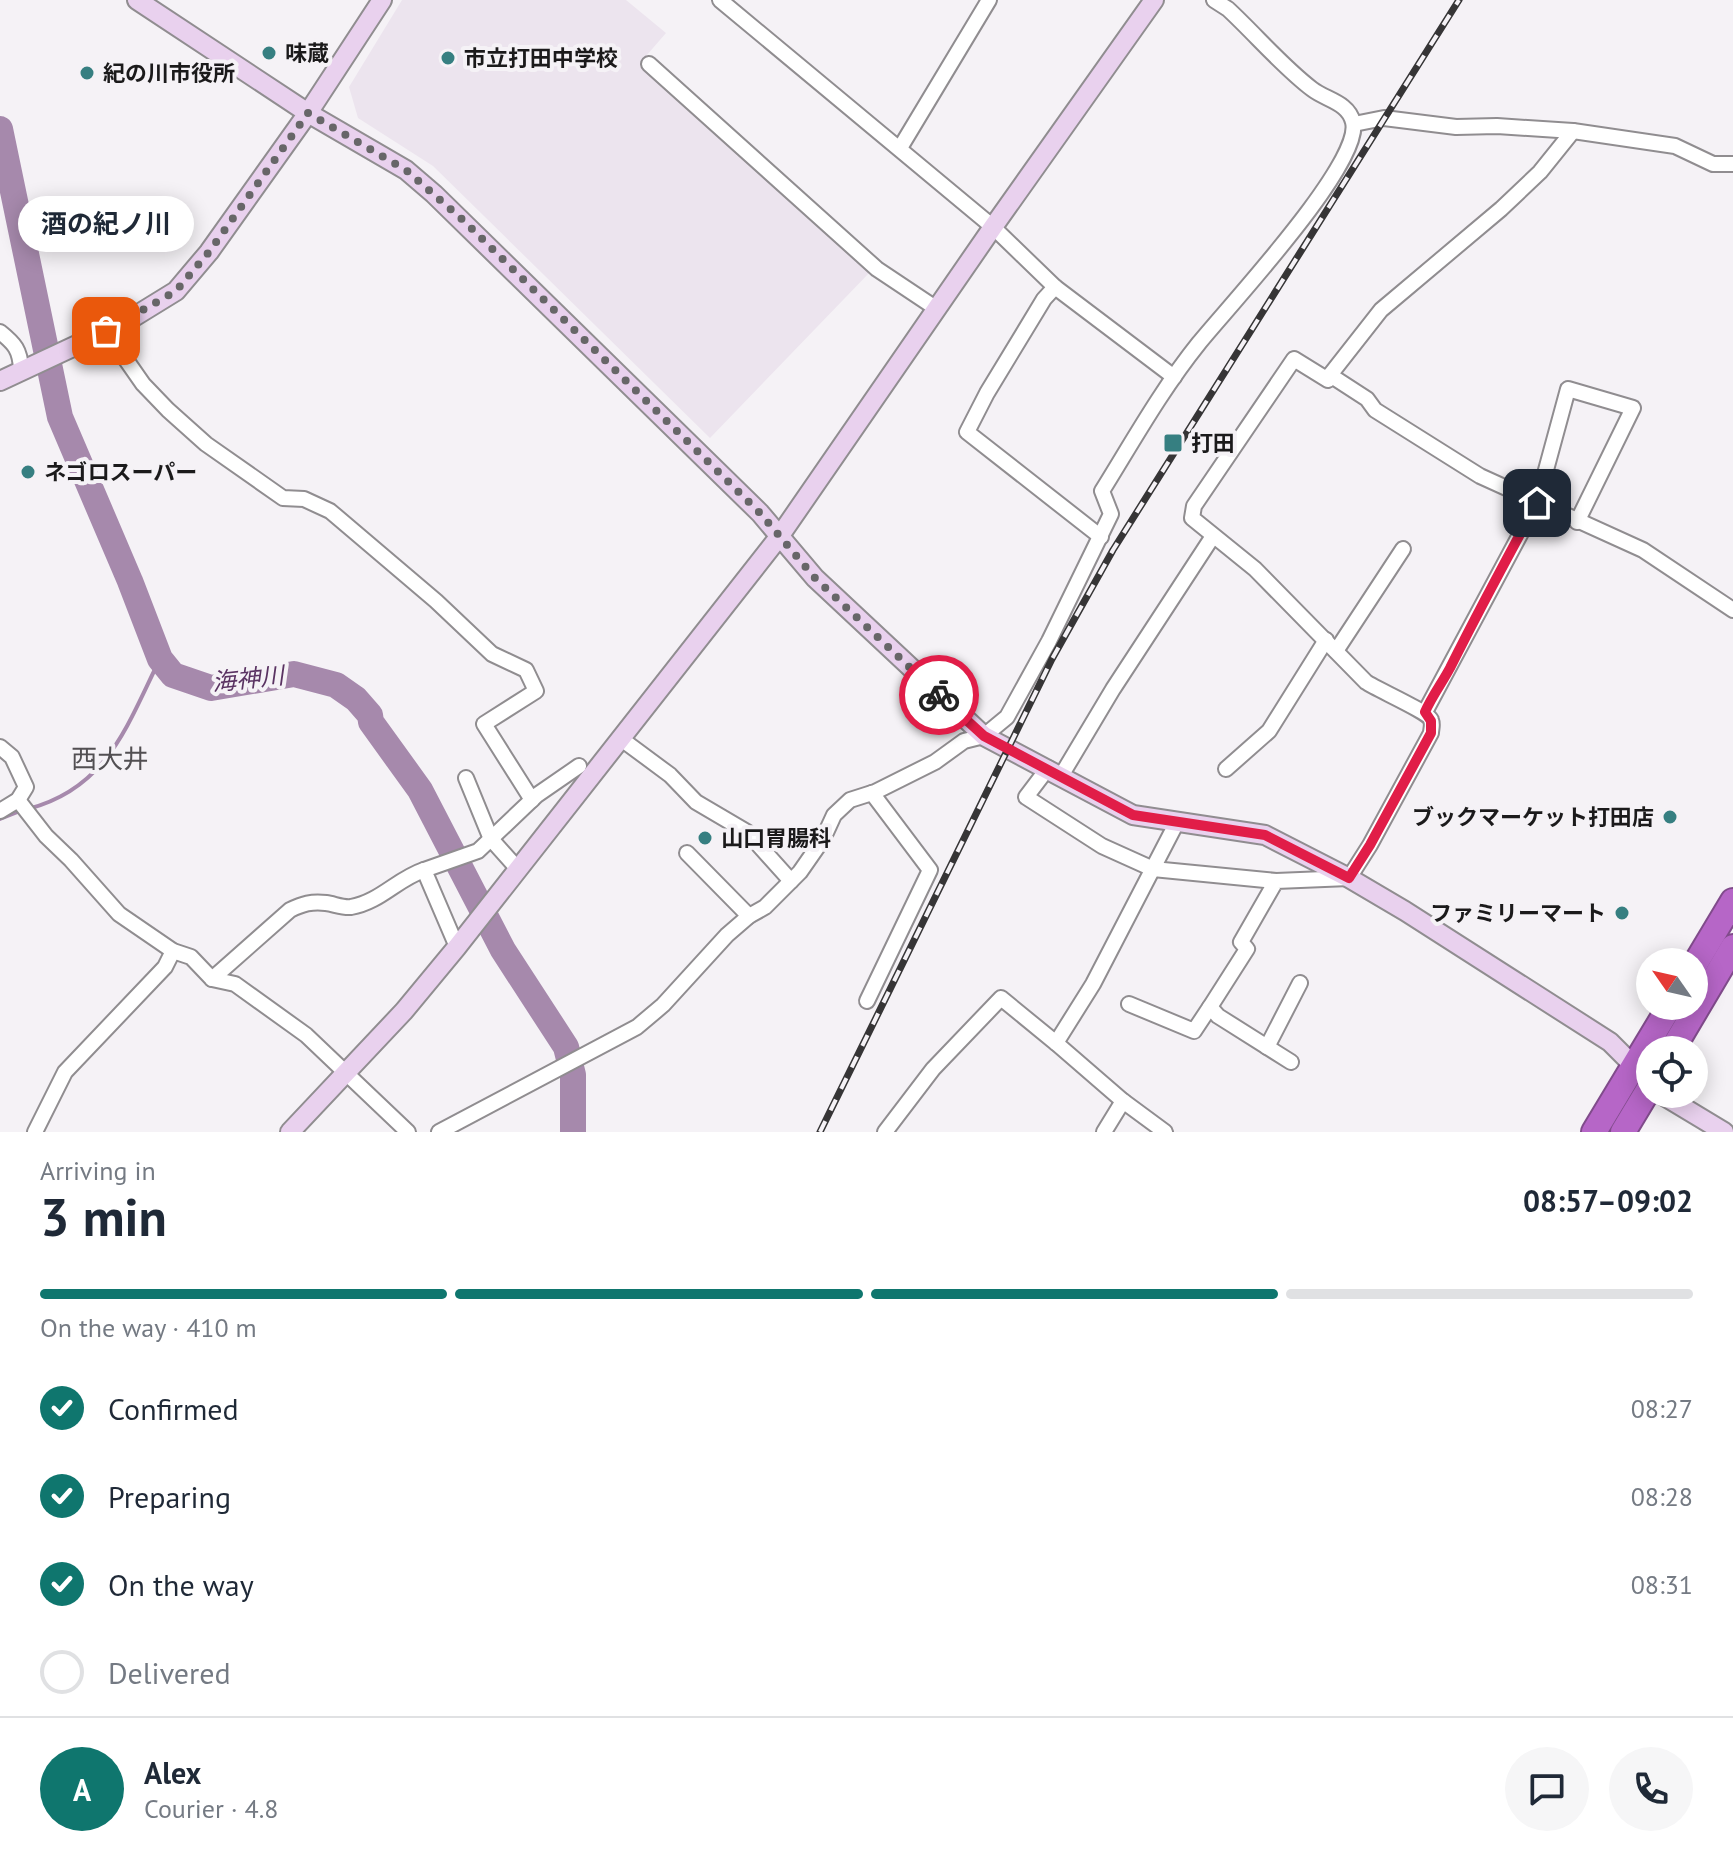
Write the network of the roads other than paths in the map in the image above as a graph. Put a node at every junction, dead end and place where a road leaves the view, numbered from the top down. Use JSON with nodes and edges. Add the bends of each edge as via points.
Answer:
{"nodes":[{"id":1,"x":137,"y":0,"type":"edge"},
{"id":2,"x":382,"y":0,"type":"edge"},
{"id":3,"x":720,"y":0,"type":"edge"},
{"id":4,"x":989,"y":0,"type":"edge"},
{"id":5,"x":1154,"y":0,"type":"edge"},
{"id":6,"x":1214,"y":0,"type":"edge"},
{"id":7,"x":649,"y":64,"type":"dead end"},
{"id":8,"x":308,"y":113,"type":"junction"},
{"id":9,"x":1354,"y":124,"type":"junction"},
{"id":10,"x":1573,"y":131,"type":"junction"},
{"id":11,"x":900,"y":148,"type":"junction"},
{"id":12,"x":1733,"y":164,"type":"edge"},
{"id":13,"x":993,"y":227,"type":"junction"},
{"id":14,"x":1055,"y":287,"type":"junction"},
{"id":15,"x":937,"y":309,"type":"junction"},
{"id":16,"x":106,"y":331,"type":"junction"},
{"id":17,"x":0,"y":332,"type":"edge"},
{"id":18,"x":21,"y":369,"type":"junction"},
{"id":19,"x":1330,"y":375,"type":"junction"},
{"id":20,"x":1174,"y":377,"type":"junction"},
{"id":21,"x":0,"y":381,"type":"edge"},
{"id":22,"x":1537,"y":503,"type":"junction"},
{"id":23,"x":1577,"y":522,"type":"junction"},
{"id":24,"x":1213,"y":536,"type":"junction"},
{"id":25,"x":779,"y":537,"type":"junction"},
{"id":26,"x":1101,"y":537,"type":"junction"},
{"id":27,"x":1403,"y":549,"type":"dead end"},
{"id":28,"x":1733,"y":610,"type":"edge"},
{"id":29,"x":1331,"y":646,"type":"junction"},
{"id":30,"x":1425,"y":712,"type":"junction"},
{"id":31,"x":984,"y":736,"type":"junction"},
{"id":32,"x":620,"y":738,"type":"junction"},
{"id":33,"x":0,"y":747,"type":"edge"},
{"id":34,"x":579,"y":766,"type":"dead end"},
{"id":35,"x":1226,"y":769,"type":"dead end"},
{"id":36,"x":1054,"y":772,"type":"junction"},
{"id":37,"x":466,"y":778,"type":"dead end"},
{"id":38,"x":872,"y":793,"type":"junction"},
{"id":39,"x":18,"y":800,"type":"junction"},
{"id":40,"x":532,"y":800,"type":"junction"},
{"id":41,"x":0,"y":811,"type":"edge"},
{"id":42,"x":1177,"y":822,"type":"junction"},
{"id":43,"x":491,"y":839,"type":"junction"},
{"id":44,"x":687,"y":853,"type":"dead end"},
{"id":45,"x":517,"y":868,"type":"junction"},
{"id":46,"x":1153,"y":869,"type":"junction"},
{"id":47,"x":424,"y":870,"type":"junction"},
{"id":48,"x":1349,"y":878,"type":"junction"},
{"id":49,"x":791,"y":881,"type":"junction"},
{"id":50,"x":1276,"y":881,"type":"junction"},
{"id":51,"x":1733,"y":901,"type":"edge"},
{"id":52,"x":749,"y":916,"type":"junction"},
{"id":53,"x":461,"y":941,"type":"junction"},
{"id":54,"x":1733,"y":947,"type":"edge"},
{"id":55,"x":1705,"y":948,"type":"edge"},
{"id":56,"x":173,"y":951,"type":"junction"},
{"id":57,"x":212,"y":979,"type":"junction"},
{"id":58,"x":1300,"y":983,"type":"dead end"},
{"id":59,"x":867,"y":1001,"type":"dead end"},
{"id":60,"x":1129,"y":1004,"type":"dead end"},
{"id":61,"x":1210,"y":1007,"type":"junction"},
{"id":62,"x":1680,"y":1036,"type":"edge"},
{"id":63,"x":1056,"y":1043,"type":"junction"},
{"id":64,"x":1267,"y":1047,"type":"junction"},
{"id":65,"x":1291,"y":1062,"type":"dead end"},
{"id":66,"x":1636,"y":1069,"type":"edge"},
{"id":67,"x":347,"y":1072,"type":"junction"},
{"id":68,"x":1636,"y":1088,"type":"edge"},
{"id":69,"x":1636,"y":1100,"type":"edge"},
{"id":70,"x":1123,"y":1101,"type":"junction"},
{"id":71,"x":1684,"y":1108,"type":"edge"},
{"id":72,"x":35,"y":1132,"type":"edge"},
{"id":73,"x":290,"y":1132,"type":"edge"},
{"id":74,"x":408,"y":1132,"type":"edge"},
{"id":75,"x":439,"y":1132,"type":"edge"},
{"id":76,"x":885,"y":1132,"type":"edge"},
{"id":77,"x":1104,"y":1132,"type":"edge"},
{"id":78,"x":1165,"y":1132,"type":"edge"},
{"id":79,"x":1594,"y":1132,"type":"edge"},
{"id":80,"x":1623,"y":1132,"type":"edge"},
{"id":81,"x":1724,"y":1132,"type":"edge"}],
"edges":[{"from":1,"to":8,"type":"street"},
{"from":2,"to":8,"type":"street"},
{"from":3,"to":11,"type":"street"},
{"from":4,"to":11,"type":"street"},
{"from":5,"to":13,"type":"street"},
{"from":6,"to":9,"type":"street","via":[[1313,90],[1346,107]]},
{"from":7,"to":15,"type":"street","via":[[877,269]]},
{"from":8,"to":16,"type":"street","via":[[176,291]]},
{"from":8,"to":25,"type":"street","via":[[406,170],[434,194]]},
{"from":9,"to":10,"type":"street","via":[[1384,118],[1456,127]]},
{"from":9,"to":20,"type":"street","via":[[1348,154],[1271,261]]},
{"from":10,"to":12,"type":"street","via":[[1675,146],[1713,164]]},
{"from":10,"to":19,"type":"street","via":[[1501,209],[1381,310]]},
{"from":11,"to":13,"type":"street"},
{"from":13,"to":14,"type":"street"},
{"from":13,"to":15,"type":"street"},
{"from":14,"to":20,"type":"street"},
{"from":14,"to":26,"type":"street","via":[[967,432]]},
{"from":15,"to":25,"type":"street"},
{"from":16,"to":18,"type":"street"},
{"from":16,"to":40,"type":"street","via":[[143,384],[206,444],[283,498],[304,499],[330,511],[492,654],[526,670],[536,691],[484,724]]},
{"from":17,"to":18,"type":"street","via":[[16,345]]},
{"from":18,"to":21,"type":"street"},
{"from":19,"to":22,"type":"street","via":[[1480,476]]},
{"from":19,"to":24,"type":"street","via":[[1328,380],[1294,359],[1194,506],[1192,518]]},
{"from":20,"to":26,"type":"street","via":[[1102,491],[1111,514]]},
{"from":22,"to":23,"type":"street"},
{"from":22,"to":23,"type":"street","via":[[1568,389],[1633,408]]},
{"from":22,"to":30,"type":"street"},
{"from":23,"to":28,"type":"street","via":[[1643,550]]},
{"from":24,"to":29,"type":"street","via":[[1255,569]]},
{"from":24,"to":36,"type":"street"},
{"from":25,"to":31,"type":"street","via":[[815,578]]},
{"from":25,"to":32,"type":"street"},
{"from":26,"to":31,"type":"street","via":[[1007,717]]},
{"from":27,"to":29,"type":"street"},
{"from":29,"to":30,"type":"street","via":[[1366,682]]},
{"from":29,"to":35,"type":"street","via":[[1269,731]]},
{"from":30,"to":48,"type":"street","via":[[1431,733]]},
{"from":31,"to":36,"type":"street"},
{"from":31,"to":38,"type":"street","via":[[964,741],[935,762]]},
{"from":32,"to":45,"type":"street"},
{"from":32,"to":49,"type":"street","via":[[696,802],[747,832]]},
{"from":33,"to":39,"type":"street","via":[[12,757],[26,787]]},
{"from":34,"to":40,"type":"street"},
{"from":36,"to":42,"type":"street","via":[[1133,815]]},
{"from":36,"to":46,"type":"street","via":[[1026,797],[1102,846]]},
{"from":37,"to":43,"type":"street"},
{"from":38,"to":49,"type":"street","via":[[850,800],[834,815]]},
{"from":38,"to":59,"type":"street","via":[[930,870]]},
{"from":39,"to":41,"type":"street"},
{"from":39,"to":56,"type":"street","via":[[119,914]]},
{"from":40,"to":43,"type":"street"},
{"from":42,"to":46,"type":"street"},
{"from":42,"to":48,"type":"street","via":[[1265,835]]},
{"from":43,"to":45,"type":"street"},
{"from":43,"to":47,"type":"street","via":[[478,851]]},
{"from":44,"to":52,"type":"street"},
{"from":45,"to":53,"type":"street"},
{"from":46,"to":50,"type":"street"},
{"from":46,"to":63,"type":"street"},
{"from":47,"to":53,"type":"street"},
{"from":47,"to":57,"type":"street","via":[[380,898],[348,908],[305,903],[290,910]]},
{"from":48,"to":50,"type":"street"},
{"from":48,"to":66,"type":"street","via":[[1610,1042]]},
{"from":49,"to":52,"type":"street"},
{"from":50,"to":61,"type":"street","via":[[1241,942],[1247,949]]},
{"from":51,"to":55,"type":"highway"},
{"from":52,"to":75,"type":"street","via":[[637,1027]]},
{"from":53,"to":67,"type":"street"},
{"from":54,"to":62,"type":"highway"},
{"from":56,"to":57,"type":"street","via":[[191,957]]},
{"from":56,"to":72,"type":"street","via":[[165,967],[65,1072]]},
{"from":57,"to":67,"type":"street","via":[[235,984]]},
{"from":58,"to":64,"type":"street"},
{"from":60,"to":61,"type":"street","via":[[1194,1031]]},
{"from":61,"to":64,"type":"street"},
{"from":63,"to":70,"type":"street"},
{"from":63,"to":76,"type":"street","via":[[1001,998],[933,1069]]},
{"from":64,"to":65,"type":"street"},
{"from":67,"to":73,"type":"street"},
{"from":67,"to":74,"type":"street"},
{"from":68,"to":79,"type":"highway"},
{"from":69,"to":80,"type":"highway"},
{"from":70,"to":77,"type":"street"},
{"from":70,"to":78,"type":"street"},
{"from":71,"to":81,"type":"street"}]}
